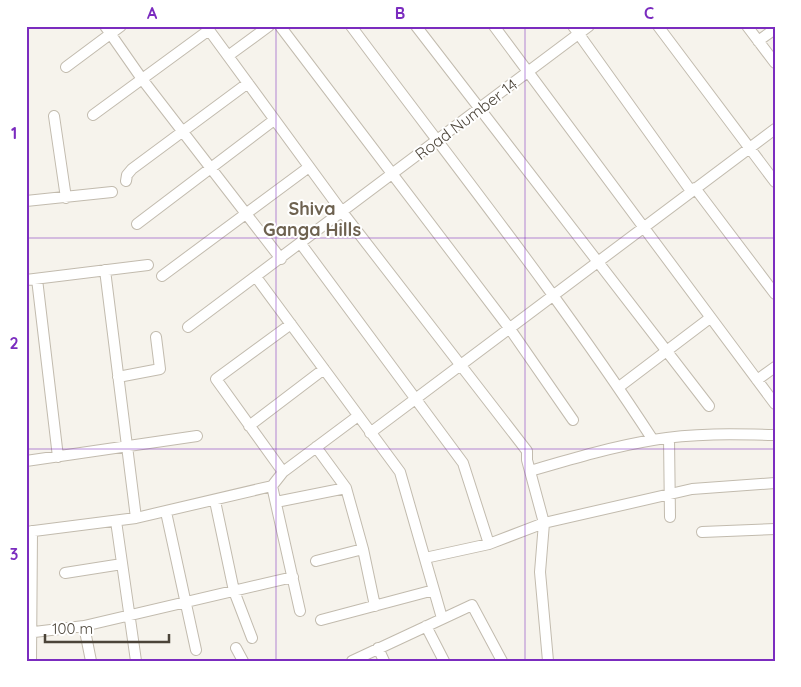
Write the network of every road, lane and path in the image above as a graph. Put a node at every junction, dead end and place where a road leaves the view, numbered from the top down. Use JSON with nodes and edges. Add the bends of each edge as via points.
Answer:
{"nodes":[{"id":1,"x":121,"y":26,"type":"edge"},
{"id":2,"x":269,"y":26,"type":"edge"},
{"id":3,"x":280,"y":26,"type":"edge"},
{"id":4,"x":351,"y":26,"type":"edge"},
{"id":5,"x":416,"y":26,"type":"edge"},
{"id":6,"x":494,"y":26,"type":"edge"},
{"id":7,"x":589,"y":26,"type":"edge"},
{"id":8,"x":658,"y":26,"type":"edge"},
{"id":9,"x":747,"y":26,"type":"edge"},
{"id":10,"x":207,"y":28,"type":"edge"},
{"id":11,"x":775,"y":29,"type":"edge"},
{"id":12,"x":107,"y":30,"type":"edge"},
{"id":13,"x":576,"y":30,"type":"edge"},
{"id":14,"x":758,"y":41,"type":"junction"},
{"id":15,"x":228,"y":56,"type":"junction"},
{"id":16,"x":775,"y":63,"type":"edge"},
{"id":17,"x":66,"y":67,"type":"dead end"},
{"id":18,"x":528,"y":72,"type":"junction"},
{"id":19,"x":142,"y":79,"type":"junction"},
{"id":20,"x":248,"y":83,"type":"junction"},
{"id":21,"x":478,"y":110,"type":"junction"},
{"id":22,"x":93,"y":115,"type":"dead end"},
{"id":23,"x":54,"y":116,"type":"dead end"},
{"id":24,"x":274,"y":120,"type":"junction"},
{"id":25,"x":775,"y":129,"type":"edge"},
{"id":26,"x":183,"y":131,"type":"junction"},
{"id":27,"x":437,"y":141,"type":"junction"},
{"id":28,"x":749,"y":147,"type":"junction"},
{"id":29,"x":309,"y":167,"type":"junction"},
{"id":30,"x":212,"y":168,"type":"junction"},
{"id":31,"x":392,"y":176,"type":"junction"},
{"id":32,"x":126,"y":181,"type":"dead end"},
{"id":33,"x":775,"y":182,"type":"edge"},
{"id":34,"x":693,"y":190,"type":"junction"},
{"id":35,"x":112,"y":192,"type":"dead end"},
{"id":36,"x":66,"y":198,"type":"junction"},
{"id":37,"x":26,"y":202,"type":"edge"},
{"id":38,"x":343,"y":213,"type":"junction"},
{"id":39,"x":246,"y":214,"type":"junction"},
{"id":40,"x":138,"y":224,"type":"dead end"},
{"id":41,"x":642,"y":228,"type":"junction"},
{"id":42,"x":300,"y":244,"type":"junction"},
{"id":43,"x":281,"y":259,"type":"junction"},
{"id":44,"x":597,"y":261,"type":"junction"},
{"id":45,"x":148,"y":265,"type":"dead end"},
{"id":46,"x":105,"y":270,"type":"junction"},
{"id":47,"x":162,"y":276,"type":"dead end"},
{"id":48,"x":256,"y":277,"type":"junction"},
{"id":49,"x":37,"y":279,"type":"junction"},
{"id":50,"x":26,"y":280,"type":"edge"},
{"id":51,"x":775,"y":294,"type":"edge"},
{"id":52,"x":553,"y":296,"type":"junction"},
{"id":53,"x":710,"y":318,"type":"junction"},
{"id":54,"x":291,"y":324,"type":"junction"},
{"id":55,"x":188,"y":328,"type":"dead end"},
{"id":56,"x":510,"y":329,"type":"junction"},
{"id":57,"x":156,"y":337,"type":"dead end"},
{"id":58,"x":668,"y":351,"type":"junction"},
{"id":59,"x":462,"y":365,"type":"junction"},
{"id":60,"x":775,"y":367,"type":"edge"},
{"id":61,"x":324,"y":369,"type":"junction"},
{"id":62,"x":118,"y":377,"type":"junction"},
{"id":63,"x":757,"y":380,"type":"junction"},
{"id":64,"x":618,"y":387,"type":"junction"},
{"id":65,"x":416,"y":400,"type":"junction"},
{"id":66,"x":775,"y":404,"type":"edge"},
{"id":67,"x":709,"y":406,"type":"dead end"},
{"id":68,"x":358,"y":416,"type":"junction"},
{"id":69,"x":573,"y":420,"type":"dead end"},
{"id":70,"x":249,"y":426,"type":"junction"},
{"id":71,"x":370,"y":433,"type":"junction"},
{"id":72,"x":775,"y":435,"type":"edge"},
{"id":73,"x":197,"y":436,"type":"dead end"},
{"id":74,"x":670,"y":438,"type":"junction"},
{"id":75,"x":653,"y":440,"type":"junction"},
{"id":76,"x":127,"y":447,"type":"junction"},
{"id":77,"x":316,"y":447,"type":"junction"},
{"id":78,"x":58,"y":456,"type":"junction"},
{"id":79,"x":26,"y":461,"type":"edge"},
{"id":80,"x":530,"y":471,"type":"junction"},
{"id":81,"x":283,"y":472,"type":"junction"},
{"id":82,"x":775,"y":483,"type":"edge"},
{"id":83,"x":272,"y":486,"type":"junction"},
{"id":84,"x":346,"y":488,"type":"junction"},
{"id":85,"x":670,"y":494,"type":"junction"},
{"id":86,"x":215,"y":501,"type":"junction"},
{"id":87,"x":276,"y":502,"type":"junction"},
{"id":88,"x":166,"y":512,"type":"junction"},
{"id":89,"x":670,"y":516,"type":"dead end"},
{"id":90,"x":136,"y":518,"type":"junction"},
{"id":91,"x":116,"y":521,"type":"junction"},
{"id":92,"x":544,"y":523,"type":"junction"},
{"id":93,"x":775,"y":529,"type":"edge"},
{"id":94,"x":29,"y":532,"type":"edge"},
{"id":95,"x":702,"y":532,"type":"dead end"},
{"id":96,"x":489,"y":544,"type":"junction"},
{"id":97,"x":363,"y":549,"type":"junction"},
{"id":98,"x":425,"y":558,"type":"junction"},
{"id":99,"x":316,"y":561,"type":"dead end"},
{"id":100,"x":122,"y":564,"type":"junction"},
{"id":101,"x":65,"y":573,"type":"dead end"},
{"id":102,"x":293,"y":578,"type":"junction"},
{"id":103,"x":434,"y":590,"type":"junction"},
{"id":104,"x":234,"y":591,"type":"junction"},
{"id":105,"x":184,"y":603,"type":"junction"},
{"id":106,"x":375,"y":606,"type":"junction"},
{"id":107,"x":300,"y":611,"type":"dead end"},
{"id":108,"x":128,"y":615,"type":"junction"},
{"id":109,"x":442,"y":618,"type":"junction"},
{"id":110,"x":321,"y":620,"type":"dead end"},
{"id":111,"x":84,"y":626,"type":"junction"},
{"id":112,"x":426,"y":626,"type":"junction"},
{"id":113,"x":29,"y":633,"type":"edge"},
{"id":114,"x":252,"y":638,"type":"dead end"},
{"id":115,"x":236,"y":648,"type":"dead end"},
{"id":116,"x":378,"y":648,"type":"junction"},
{"id":117,"x":196,"y":650,"type":"dead end"},
{"id":118,"x":31,"y":661,"type":"edge"},
{"id":119,"x":91,"y":661,"type":"edge"},
{"id":120,"x":136,"y":661,"type":"edge"},
{"id":121,"x":242,"y":661,"type":"edge"},
{"id":122,"x":352,"y":661,"type":"edge"},
{"id":123,"x":384,"y":661,"type":"edge"},
{"id":124,"x":444,"y":661,"type":"edge"},
{"id":125,"x":502,"y":661,"type":"edge"},
{"id":126,"x":548,"y":661,"type":"edge"}],
"edges":[{"from":1,"to":12,"type":"street"},
{"from":2,"to":15,"type":"street"},
{"from":3,"to":31,"type":"street"},
{"from":4,"to":27,"type":"street"},
{"from":5,"to":21,"type":"street"},
{"from":6,"to":18,"type":"street"},
{"from":7,"to":13,"type":"street","name":"Road Number 14"},
{"from":8,"to":28,"type":"street"},
{"from":9,"to":14,"type":"street"},
{"from":10,"to":15,"type":"street"},
{"from":10,"to":19,"type":"street"},
{"from":11,"to":14,"type":"street"},
{"from":12,"to":17,"type":"street"},
{"from":12,"to":19,"type":"street"},
{"from":13,"to":18,"type":"street","name":"Road Number 14"},
{"from":13,"to":34,"type":"street"},
{"from":14,"to":16,"type":"street"},
{"from":15,"to":20,"type":"street"},
{"from":18,"to":21,"type":"street","name":"Road Number 14"},
{"from":18,"to":41,"type":"street"},
{"from":19,"to":22,"type":"street"},
{"from":19,"to":26,"type":"street"},
{"from":20,"to":24,"type":"street"},
{"from":20,"to":26,"type":"street"},
{"from":21,"to":27,"type":"street","name":"Road Number 14"},
{"from":21,"to":44,"type":"street"},
{"from":23,"to":36,"type":"street"},
{"from":24,"to":29,"type":"street"},
{"from":24,"to":30,"type":"street"},
{"from":25,"to":28,"type":"street"},
{"from":26,"to":30,"type":"street"},
{"from":26,"to":32,"type":"street","via":[[132,169]]},
{"from":27,"to":31,"type":"street","name":"Road Number 14"},
{"from":27,"to":52,"type":"street"},
{"from":28,"to":33,"type":"street"},
{"from":28,"to":34,"type":"street"},
{"from":29,"to":38,"type":"street"},
{"from":29,"to":39,"type":"street"},
{"from":30,"to":39,"type":"street"},
{"from":30,"to":40,"type":"street"},
{"from":31,"to":38,"type":"street","name":"Road Number 14"},
{"from":31,"to":56,"type":"street"},
{"from":34,"to":41,"type":"street"},
{"from":34,"to":51,"type":"street"},
{"from":35,"to":36,"type":"street"},
{"from":36,"to":37,"type":"street"},
{"from":38,"to":42,"type":"street","name":"Road Number 14"},
{"from":38,"to":59,"type":"street"},
{"from":39,"to":43,"type":"street"},
{"from":39,"to":47,"type":"street"},
{"from":41,"to":44,"type":"street"},
{"from":41,"to":53,"type":"street"},
{"from":42,"to":43,"type":"street","name":"Road Number 14"},
{"from":42,"to":65,"type":"street"},
{"from":43,"to":48,"type":"street","name":"Road Number 14"},
{"from":44,"to":52,"type":"street"},
{"from":44,"to":58,"type":"street"},
{"from":45,"to":46,"type":"street"},
{"from":46,"to":49,"type":"street"},
{"from":46,"to":62,"type":"street"},
{"from":48,"to":54,"type":"street"},
{"from":48,"to":55,"type":"street","name":"Road Number 14"},
{"from":49,"to":50,"type":"street"},
{"from":49,"to":78,"type":"street"},
{"from":52,"to":56,"type":"street"},
{"from":52,"to":64,"type":"street"},
{"from":53,"to":58,"type":"street"},
{"from":53,"to":63,"type":"street"},
{"from":54,"to":61,"type":"street"},
{"from":54,"to":70,"type":"street","via":[[216,379]]},
{"from":56,"to":59,"type":"street"},
{"from":56,"to":69,"type":"street"},
{"from":57,"to":62,"type":"street","via":[[160,370]]},
{"from":58,"to":64,"type":"street"},
{"from":58,"to":67,"type":"street"},
{"from":59,"to":65,"type":"street"},
{"from":59,"to":80,"type":"street","via":[[527,451]]},
{"from":60,"to":63,"type":"street"},
{"from":61,"to":68,"type":"street"},
{"from":61,"to":70,"type":"street"},
{"from":62,"to":76,"type":"street"},
{"from":63,"to":66,"type":"street"},
{"from":64,"to":75,"type":"street"},
{"from":65,"to":71,"type":"street"},
{"from":65,"to":96,"type":"street","via":[[463,463]]},
{"from":68,"to":71,"type":"street"},
{"from":68,"to":77,"type":"street"},
{"from":70,"to":81,"type":"street"},
{"from":71,"to":98,"type":"street","via":[[400,472]]},
{"from":72,"to":74,"type":"street"},
{"from":73,"to":76,"type":"street"},
{"from":74,"to":75,"type":"street"},
{"from":74,"to":85,"type":"street"},
{"from":75,"to":80,"type":"street","via":[[599,451]]},
{"from":76,"to":78,"type":"street"},
{"from":76,"to":90,"type":"street"},
{"from":77,"to":81,"type":"street"},
{"from":77,"to":84,"type":"street"},
{"from":78,"to":79,"type":"street"},
{"from":80,"to":92,"type":"street"},
{"from":81,"to":83,"type":"street"},
{"from":82,"to":85,"type":"street","via":[[692,489]]},
{"from":83,"to":86,"type":"street"},
{"from":83,"to":87,"type":"street"},
{"from":84,"to":87,"type":"street"},
{"from":84,"to":97,"type":"street"},
{"from":85,"to":89,"type":"street"},
{"from":85,"to":92,"type":"street"},
{"from":86,"to":88,"type":"street"},
{"from":86,"to":104,"type":"street"},
{"from":87,"to":102,"type":"street"},
{"from":88,"to":90,"type":"street"},
{"from":88,"to":105,"type":"street"},
{"from":90,"to":91,"type":"street"},
{"from":91,"to":94,"type":"street"},
{"from":91,"to":100,"type":"street"},
{"from":92,"to":96,"type":"street"},
{"from":92,"to":126,"type":"street","via":[[540,572]]},
{"from":93,"to":95,"type":"street"},
{"from":94,"to":113,"type":"street"},
{"from":96,"to":98,"type":"street"},
{"from":97,"to":99,"type":"street"},
{"from":97,"to":106,"type":"street"},
{"from":98,"to":103,"type":"street"},
{"from":100,"to":101,"type":"street"},
{"from":100,"to":108,"type":"street"},
{"from":102,"to":104,"type":"street"},
{"from":102,"to":107,"type":"street"},
{"from":103,"to":106,"type":"street"},
{"from":103,"to":109,"type":"street"},
{"from":104,"to":105,"type":"street"},
{"from":104,"to":114,"type":"street"},
{"from":105,"to":108,"type":"street"},
{"from":105,"to":117,"type":"street"},
{"from":106,"to":110,"type":"street"},
{"from":108,"to":111,"type":"street"},
{"from":108,"to":120,"type":"street"},
{"from":109,"to":112,"type":"street"},
{"from":109,"to":125,"type":"street","via":[[472,605]]},
{"from":111,"to":113,"type":"street"},
{"from":111,"to":119,"type":"street"},
{"from":112,"to":116,"type":"street"},
{"from":112,"to":124,"type":"street"},
{"from":113,"to":118,"type":"street"},
{"from":115,"to":121,"type":"street"},
{"from":116,"to":122,"type":"street"},
{"from":116,"to":123,"type":"street"}]}
